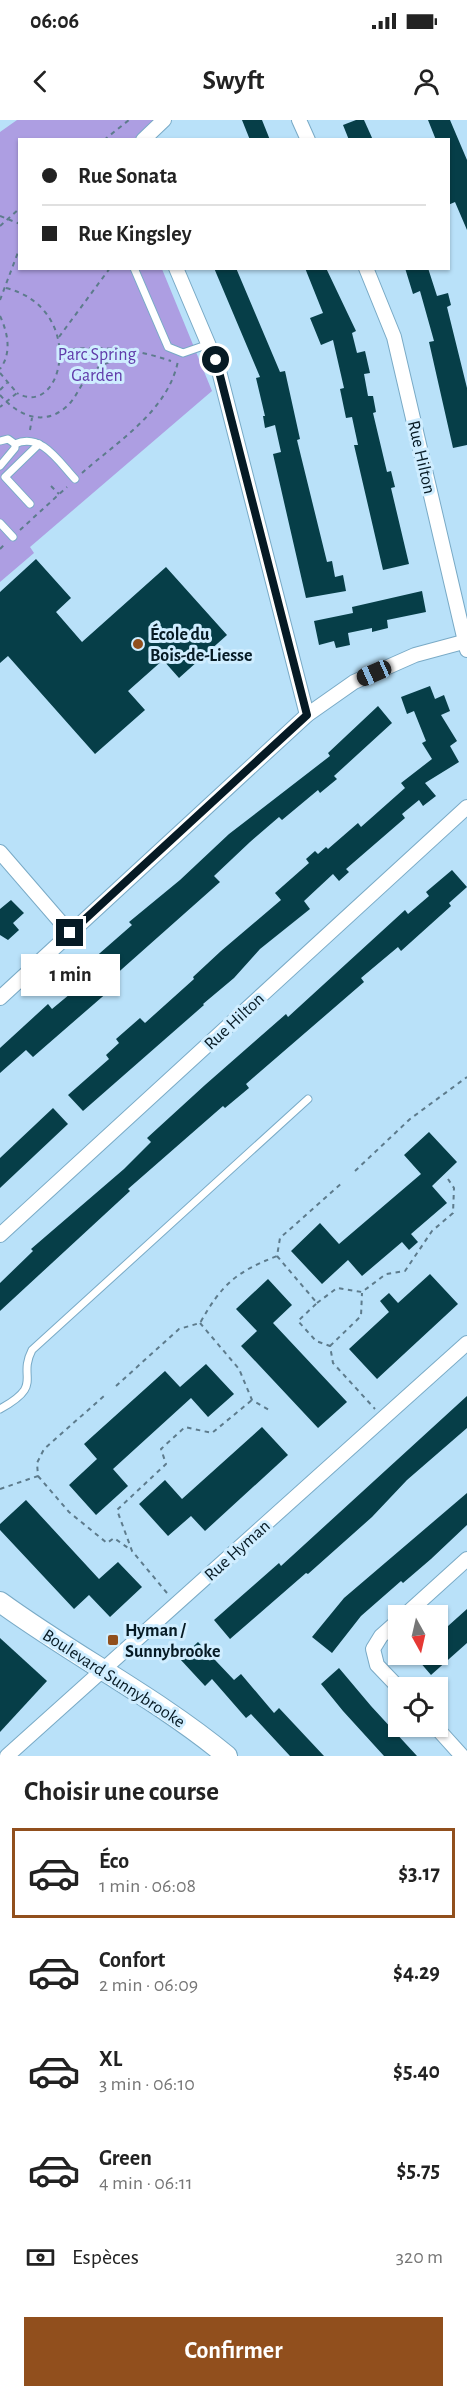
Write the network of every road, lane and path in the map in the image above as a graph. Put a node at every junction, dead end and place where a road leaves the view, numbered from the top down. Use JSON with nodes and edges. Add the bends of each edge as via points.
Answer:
{"nodes":[{"id":1,"x":129,"y":120,"type":"edge"},
{"id":2,"x":164,"y":120,"type":"edge"},
{"id":3,"x":299,"y":120,"type":"edge"},
{"id":4,"x":107,"y":138,"type":"edge"},
{"id":5,"x":145,"y":138,"type":"edge"},
{"id":6,"x":307,"y":138,"type":"edge"},
{"id":7,"x":18,"y":210,"type":"edge"},
{"id":8,"x":0,"y":216,"type":"edge"},
{"id":9,"x":7,"y":219,"type":"junction"},
{"id":10,"x":18,"y":223,"type":"edge"},
{"id":11,"x":0,"y":226,"type":"edge"},
{"id":12,"x":18,"y":251,"type":"edge"},
{"id":13,"x":109,"y":270,"type":"edge"},
{"id":14,"x":135,"y":270,"type":"edge"},
{"id":15,"x":177,"y":270,"type":"edge"},
{"id":16,"x":367,"y":270,"type":"edge"},
{"id":17,"x":6,"y":288,"type":"junction"},
{"id":18,"x":0,"y":300,"type":"edge"},
{"id":19,"x":0,"y":316,"type":"edge"},
{"id":20,"x":59,"y":337,"type":"junction"},
{"id":21,"x":209,"y":344,"type":"junction"},
{"id":22,"x":62,"y":350,"type":"junction"},
{"id":23,"x":134,"y":350,"type":"junction"},
{"id":24,"x":179,"y":353,"type":"junction"},
{"id":25,"x":171,"y":362,"type":"dead end"},
{"id":26,"x":0,"y":371,"type":"edge"},
{"id":27,"x":7,"y":383,"type":"junction"},
{"id":28,"x":0,"y":390,"type":"edge"},
{"id":29,"x":17,"y":393,"type":"junction"},
{"id":30,"x":0,"y":395,"type":"edge"},
{"id":31,"x":6,"y":402,"type":"junction"},
{"id":32,"x":0,"y":407,"type":"edge"},
{"id":33,"x":32,"y":418,"type":"junction"},
{"id":34,"x":29,"y":434,"type":"dead end"},
{"id":35,"x":0,"y":441,"type":"edge"},
{"id":36,"x":15,"y":444,"type":"junction"},
{"id":37,"x":39,"y":444,"type":"junction"},
{"id":38,"x":0,"y":466,"type":"edge"},
{"id":39,"x":75,"y":479,"type":"junction"},
{"id":40,"x":51,"y":486,"type":"dead end"},
{"id":41,"x":59,"y":494,"type":"junction"},
{"id":42,"x":30,"y":504,"type":"dead end"},
{"id":43,"x":0,"y":523,"type":"edge"},
{"id":44,"x":13,"y":537,"type":"joint"},
{"id":45,"x":466,"y":644,"type":"edge"},
{"id":46,"x":307,"y":715,"type":"junction"},
{"id":47,"x":467,"y":807,"type":"edge"},
{"id":48,"x":0,"y":852,"type":"edge"},
{"id":49,"x":70,"y":933,"type":"junction"},
{"id":50,"x":0,"y":998,"type":"edge"},
{"id":51,"x":467,"y":1077,"type":"edge"},
{"id":52,"x":308,"y":1099,"type":"dead end"},
{"id":53,"x":355,"y":1171,"type":"dead end"},
{"id":54,"x":448,"y":1179,"type":"dead end"},
{"id":55,"x":343,"y":1182,"type":"dead end"},
{"id":56,"x":0,"y":1235,"type":"edge"},
{"id":57,"x":277,"y":1256,"type":"junction"},
{"id":58,"x":362,"y":1292,"type":"junction"},
{"id":59,"x":317,"y":1303,"type":"junction"},
{"id":60,"x":200,"y":1323,"type":"junction"},
{"id":61,"x":467,"y":1343,"type":"edge"},
{"id":62,"x":330,"y":1346,"type":"junction"},
{"id":63,"x":116,"y":1386,"type":"dead end"},
{"id":64,"x":104,"y":1396,"type":"dead end"},
{"id":65,"x":252,"y":1400,"type":"junction"},
{"id":66,"x":0,"y":1409,"type":"edge"},
{"id":67,"x":269,"y":1410,"type":"dead end"},
{"id":68,"x":383,"y":1418,"type":"junction"},
{"id":69,"x":38,"y":1476,"type":"junction"},
{"id":70,"x":0,"y":1488,"type":"edge"},
{"id":71,"x":132,"y":1551,"type":"junction"},
{"id":72,"x":467,"y":1559,"type":"edge"},
{"id":73,"x":0,"y":1602,"type":"edge"},
{"id":74,"x":176,"y":1604,"type":"junction"},
{"id":75,"x":416,"y":1605,"type":"edge"},
{"id":76,"x":388,"y":1630,"type":"edge"},
{"id":77,"x":102,"y":1671,"type":"junction"},
{"id":78,"x":388,"y":1677,"type":"edge"},
{"id":79,"x":445,"y":1737,"type":"edge"},
{"id":80,"x":7,"y":1756,"type":"edge"},
{"id":81,"x":227,"y":1756,"type":"edge"},
{"id":82,"x":462,"y":1756,"type":"edge"}],
"edges":[{"from":1,"to":4,"type":"path"},
{"from":2,"to":5,"type":"street"},
{"from":3,"to":6,"type":"street"},
{"from":7,"to":9,"type":"path"},
{"from":8,"to":9,"type":"path"},
{"from":9,"to":10,"type":"path"},
{"from":9,"to":11,"type":"path"},
{"from":12,"to":17,"type":"path"},
{"from":13,"to":20,"type":"path"},
{"from":14,"to":24,"type":"lane","via":[[168,346]]},
{"from":15,"to":21,"type":"street"},
{"from":16,"to":45,"type":"street","name":"Rue Hilton","via":[[394,337]]},
{"from":17,"to":18,"type":"path"},
{"from":17,"to":20,"type":"path","via":[[22,293],[42,307]]},
{"from":19,"to":26,"type":"path","via":[[8,347]]},
{"from":20,"to":22,"type":"path"},
{"from":21,"to":24,"type":"lane"},
{"from":21,"to":46,"type":"street","via":[[228,401]]},
{"from":22,"to":23,"type":"path"},
{"from":22,"to":29,"type":"path","via":[[56,377],[49,388],[32,396]]},
{"from":23,"to":25,"type":"path"},
{"from":23,"to":33,"type":"path","via":[[90,374],[65,408],[48,417]]},
{"from":24,"to":39,"type":"path","via":[[171,385],[159,405]]},
{"from":26,"to":27,"type":"path"},
{"from":27,"to":28,"type":"path"},
{"from":27,"to":29,"type":"path"},
{"from":29,"to":31,"type":"path"},
{"from":30,"to":31,"type":"path"},
{"from":31,"to":32,"type":"path"},
{"from":31,"to":33,"type":"path"},
{"from":33,"to":34,"type":"path"},
{"from":35,"to":36,"type":"lane","via":[[8,439]]},
{"from":36,"to":37,"type":"lane","via":[[25,440]]},
{"from":36,"to":38,"type":"lane","via":[[14,453]]},
{"from":37,"to":39,"type":"lane"},
{"from":37,"to":42,"type":"lane","via":[[5,477]]},
{"from":39,"to":41,"type":"path"},
{"from":40,"to":41,"type":"path"},
{"from":41,"to":44,"type":"path"},
{"from":43,"to":44,"type":"lane"},
{"from":45,"to":46,"type":"street","via":[[415,655],[354,682]]},
{"from":46,"to":49,"type":"street"},
{"from":47,"to":56,"type":"street","name":"Rue Hilton"},
{"from":48,"to":49,"type":"street"},
{"from":49,"to":50,"type":"street"},
{"from":51,"to":53,"type":"path","via":[[410,1119]]},
{"from":52,"to":66,"type":"lane","via":[[32,1350],[27,1359],[29,1381],[23,1393]]},
{"from":54,"to":58,"type":"path","via":[[454,1188],[453,1213],[432,1231],[405,1271],[386,1274]]},
{"from":55,"to":57,"type":"path","via":[[280,1238]]},
{"from":57,"to":59,"type":"path"},
{"from":57,"to":60,"type":"path","via":[[246,1268],[215,1297]]},
{"from":58,"to":59,"type":"path","via":[[337,1288]]},
{"from":58,"to":62,"type":"path","via":[[361,1316]]},
{"from":59,"to":62,"type":"path","via":[[298,1321],[316,1341]]},
{"from":60,"to":63,"type":"path","via":[[179,1329]]},
{"from":60,"to":65,"type":"path","via":[[239,1369]]},
{"from":61,"to":68,"type":"street","name":"Rue Hyman"},
{"from":62,"to":68,"type":"path","via":[[333,1363]]},
{"from":64,"to":69,"type":"path","via":[[44,1449],[37,1463]]},
{"from":65,"to":67,"type":"path"},
{"from":65,"to":71,"type":"path","via":[[212,1433],[185,1427],[160,1449],[166,1464],[117,1510]]},
{"from":68,"to":74,"type":"street","name":"Rue Hyman"},
{"from":69,"to":70,"type":"path"},
{"from":69,"to":71,"type":"path","via":[[69,1512],[107,1543],[114,1538]]},
{"from":71,"to":74,"type":"path"},
{"from":72,"to":75,"type":"street"},
{"from":73,"to":77,"type":"street","name":"Boulevard Sunnybrooke"},
{"from":74,"to":77,"type":"street","name":"Rue Hyman"},
{"from":76,"to":78,"type":"street","via":[[373,1650],[377,1665]]},
{"from":77,"to":80,"type":"street","name":"Rue Hyman"},
{"from":77,"to":81,"type":"street","name":"Boulevard Sunnybrooke","via":[[187,1725]]},
{"from":79,"to":82,"type":"street"}]}
